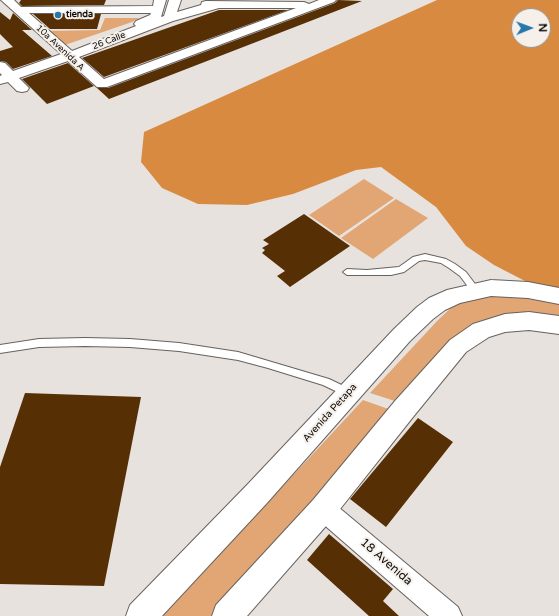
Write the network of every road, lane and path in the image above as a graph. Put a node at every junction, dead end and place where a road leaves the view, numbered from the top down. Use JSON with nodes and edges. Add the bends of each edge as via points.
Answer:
{"nodes":[{"id":1,"x":7,"y":0,"type":"edge"},
{"id":2,"x":330,"y":0,"type":"edge"},
{"id":3,"x":174,"y":2,"type":"edge"},
{"id":4,"x":219,"y":4,"type":"junction"},
{"id":5,"x":315,"y":6,"type":"junction"},
{"id":6,"x":157,"y":8,"type":"edge"},
{"id":7,"x":19,"y":10,"type":"junction"},
{"id":8,"x":169,"y":18,"type":"junction"},
{"id":9,"x":66,"y":54,"type":"junction"},
{"id":10,"x":3,"y":73,"type":"edge"},
{"id":11,"x":22,"y":88,"type":"dead end"},
{"id":12,"x":347,"y":272,"type":"dead end"},
{"id":13,"x":475,"y":290,"type":"junction"},
{"id":14,"x":559,"y":296,"type":"edge"},
{"id":15,"x":559,"y":325,"type":"edge"},
{"id":16,"x":0,"y":349,"type":"edge"},
{"id":17,"x":348,"y":394,"type":"junction"},
{"id":18,"x":323,"y":508,"type":"junction"},
{"id":19,"x":141,"y":616,"type":"edge"},
{"id":20,"x":227,"y":616,"type":"edge"},
{"id":21,"x":449,"y":616,"type":"edge"}],
"edges":[{"from":1,"to":7,"type":"street","name":"10a Avenida A"},
{"from":2,"to":5,"type":"street"},
{"from":3,"to":4,"type":"street"},
{"from":3,"to":6,"type":"street"},
{"from":3,"to":8,"type":"street"},
{"from":4,"to":5,"type":"street"},
{"from":4,"to":8,"type":"street","name":"26 Calle"},
{"from":5,"to":9,"type":"street","name":"10a Avenida A","via":[[102,84]]},
{"from":6,"to":7,"type":"street"},
{"from":6,"to":9,"type":"street","name":"26 Calle"},
{"from":7,"to":9,"type":"street","name":"10a Avenida A"},
{"from":8,"to":9,"type":"street","name":"26 Calle"},
{"from":9,"to":10,"type":"street","name":"26 Calle"},
{"from":10,"to":11,"type":"street"},
{"from":12,"to":13,"type":"lane","via":[[391,272],[401,270],[416,259],[430,258],[452,266],[463,274]]},
{"from":13,"to":14,"type":"main road","name":"Avenida Petapa","via":[[508,288]]},
{"from":13,"to":17,"type":"main road","name":"Avenida Petapa","via":[[448,299],[416,320]]},
{"from":15,"to":18,"type":"main road","via":[[514,322],[492,326],[469,337],[428,380]]},
{"from":16,"to":17,"type":"lane","via":[[39,343],[85,342],[178,347],[238,356],[268,364],[326,382]]},
{"from":17,"to":19,"type":"main road","name":"Avenida Petapa"},
{"from":18,"to":20,"type":"main road"},
{"from":18,"to":21,"type":"street","name":"18 Avenida"}]}
